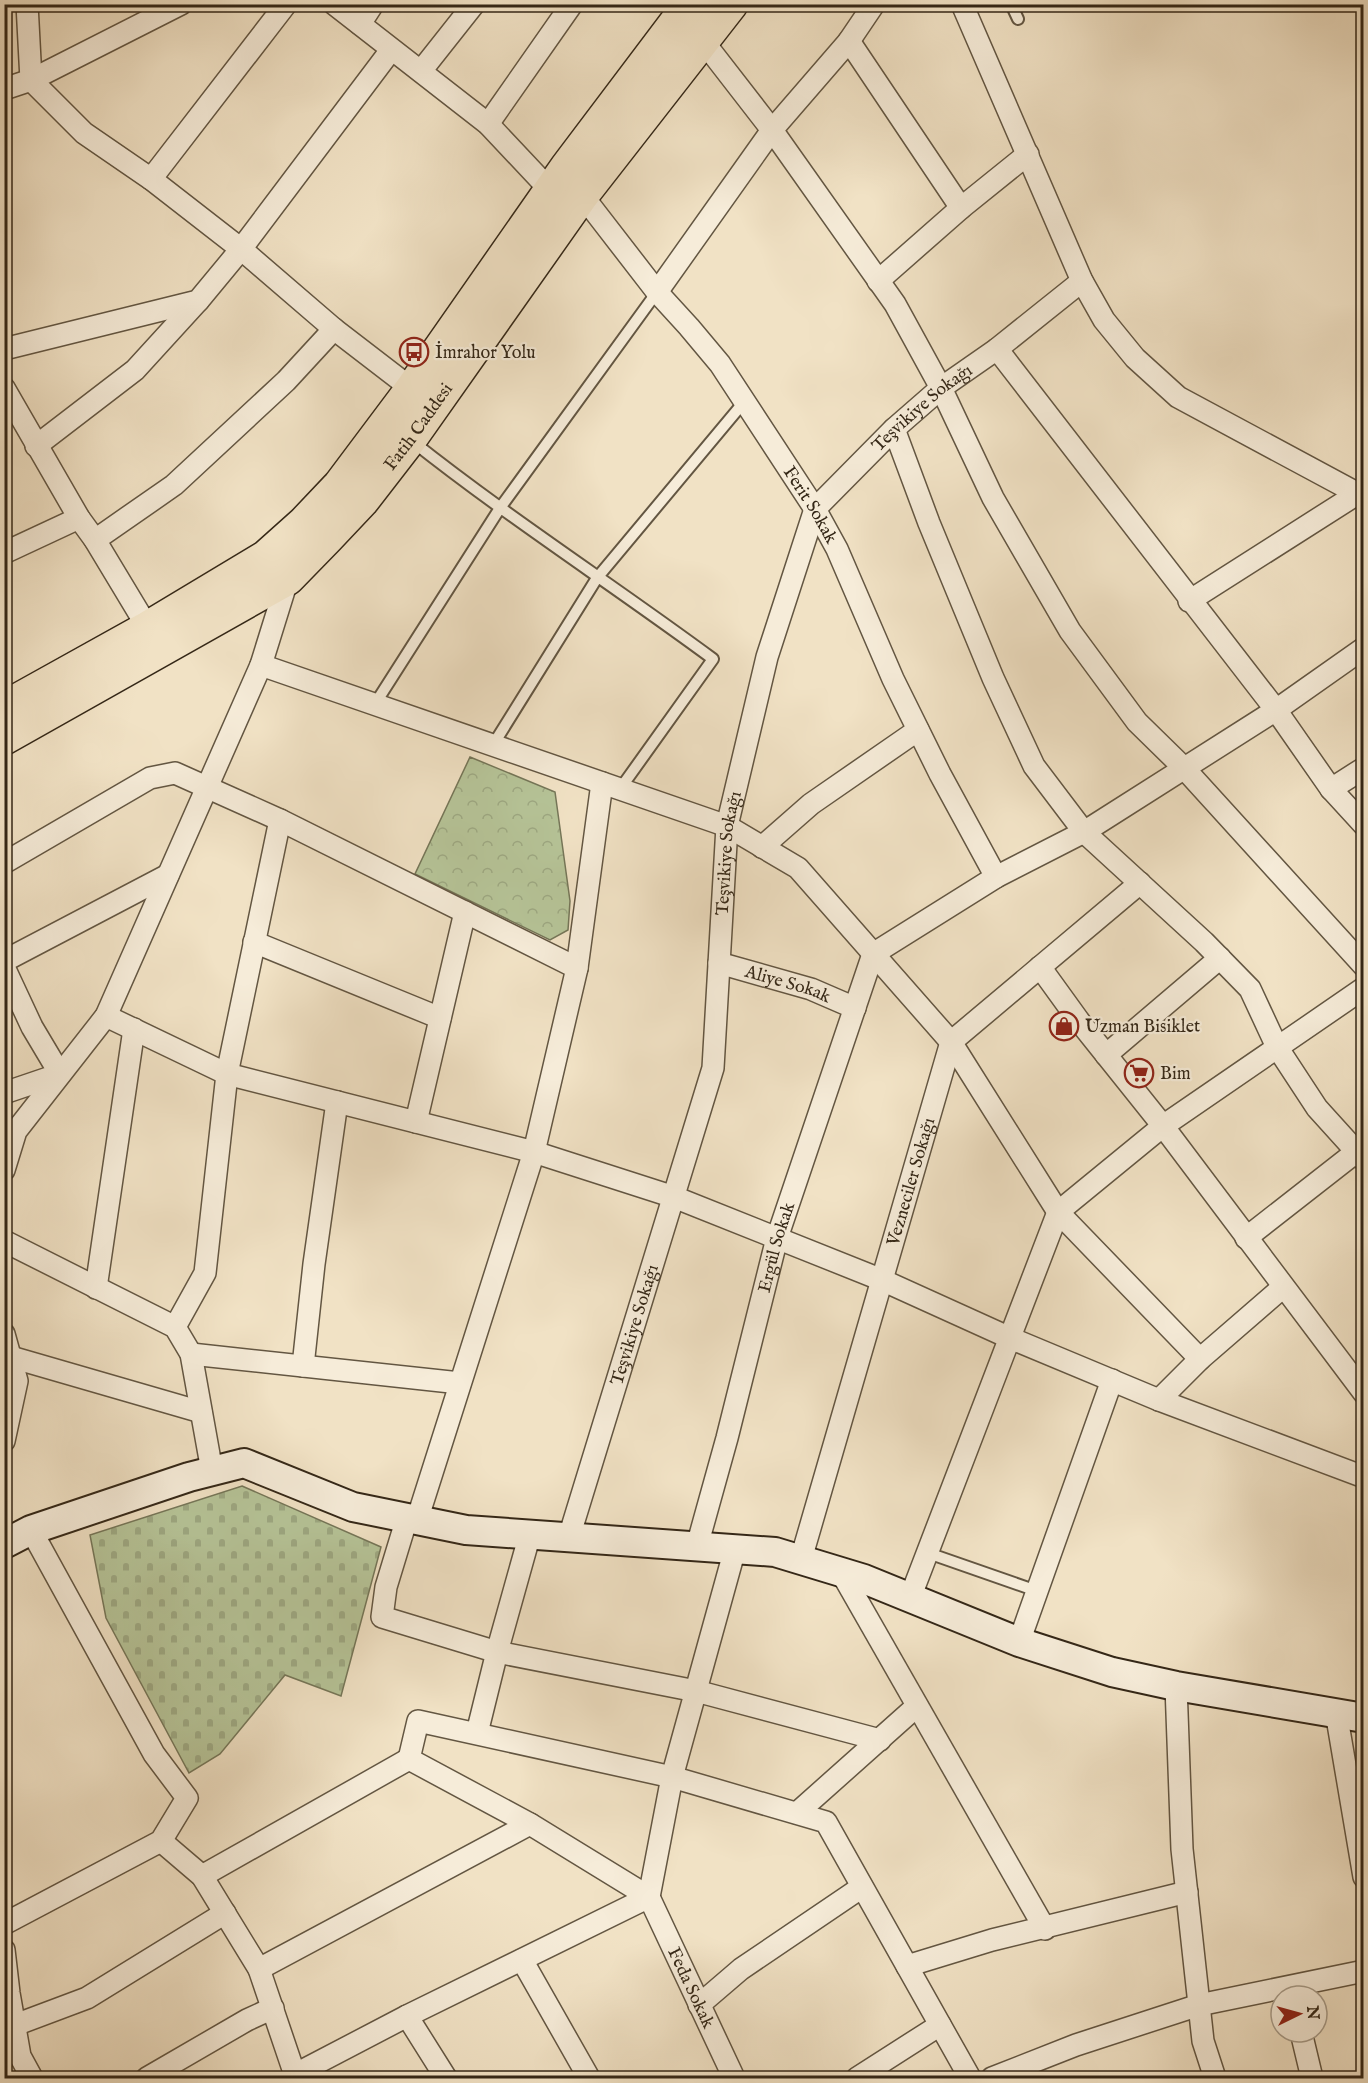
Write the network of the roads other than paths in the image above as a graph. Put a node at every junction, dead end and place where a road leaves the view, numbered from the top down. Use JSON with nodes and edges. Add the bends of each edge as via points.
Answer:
{"nodes":[{"id":1,"x":27,"y":4,"type":"edge"},
{"id":2,"x":182,"y":4,"type":"edge"},
{"id":3,"x":286,"y":4,"type":"edge"},
{"id":4,"x":334,"y":4,"type":"edge"},
{"id":5,"x":374,"y":4,"type":"edge"},
{"id":6,"x":474,"y":4,"type":"edge"},
{"id":7,"x":572,"y":4,"type":"edge"},
{"id":8,"x":691,"y":4,"type":"edge"},
{"id":9,"x":731,"y":4,"type":"edge"},
{"id":10,"x":874,"y":4,"type":"edge"},
{"id":11,"x":962,"y":4,"type":"edge"},
{"id":12,"x":1011,"y":4,"type":"edge"},
{"id":13,"x":154,"y":11,"type":"edge"},
{"id":14,"x":1018,"y":19,"type":"dead end"},
{"id":15,"x":360,"y":24,"type":"junction"},
{"id":16,"x":703,"y":41,"type":"junction"},
{"id":17,"x":849,"y":41,"type":"junction"},
{"id":18,"x":391,"y":50,"type":"junction"},
{"id":19,"x":421,"y":71,"type":"junction"},
{"id":20,"x":32,"y":80,"type":"junction"},
{"id":21,"x":4,"y":89,"type":"edge"},
{"id":22,"x":488,"y":124,"type":"junction"},
{"id":23,"x":772,"y":130,"type":"junction"},
{"id":24,"x":1028,"y":154,"type":"junction"},
{"id":25,"x":151,"y":179,"type":"junction"},
{"id":26,"x":567,"y":184,"type":"junction"},
{"id":27,"x":961,"y":208,"type":"junction"},
{"id":28,"x":241,"y":249,"type":"junction"},
{"id":29,"x":878,"y":281,"type":"junction"},
{"id":30,"x":1082,"y":281,"type":"junction"},
{"id":31,"x":657,"y":292,"type":"junction"},
{"id":32,"x":496,"y":295,"type":"junction"},
{"id":33,"x":198,"y":301,"type":"junction"},
{"id":34,"x":334,"y":329,"type":"junction"},
{"id":35,"x":4,"y":349,"type":"edge"},
{"id":36,"x":997,"y":349,"type":"junction"},
{"id":37,"x":941,"y":387,"type":"junction"},
{"id":38,"x":4,"y":388,"type":"edge"},
{"id":39,"x":412,"y":388,"type":"junction"},
{"id":40,"x":744,"y":402,"type":"junction"},
{"id":41,"x":894,"y":429,"type":"junction"},
{"id":42,"x":410,"y":440,"type":"junction"},
{"id":43,"x":36,"y":446,"type":"junction"},
{"id":44,"x":1360,"y":496,"type":"edge"},
{"id":45,"x":500,"y":508,"type":"junction"},
{"id":46,"x":815,"y":508,"type":"junction"},
{"id":47,"x":79,"y":518,"type":"junction"},
{"id":48,"x":95,"y":540,"type":"junction"},
{"id":49,"x":4,"y":553,"type":"edge"},
{"id":50,"x":288,"y":578,"type":"junction"},
{"id":51,"x":597,"y":578,"type":"junction"},
{"id":52,"x":1189,"y":601,"type":"junction"},
{"id":53,"x":148,"y":628,"type":"junction"},
{"id":54,"x":1364,"y":648,"type":"edge"},
{"id":55,"x":261,"y":665,"type":"junction"},
{"id":56,"x":375,"y":705,"type":"junction"},
{"id":57,"x":4,"y":708,"type":"edge"},
{"id":58,"x":1276,"y":710,"type":"junction"},
{"id":59,"x":918,"y":730,"type":"junction"},
{"id":60,"x":4,"y":738,"type":"edge"},
{"id":61,"x":493,"y":745,"type":"junction"},
{"id":62,"x":1183,"y":767,"type":"junction"},
{"id":63,"x":1364,"y":768,"type":"edge"},
{"id":64,"x":611,"y":786,"type":"junction"},
{"id":65,"x":206,"y":787,"type":"junction"},
{"id":66,"x":1332,"y":789,"type":"junction"},
{"id":67,"x":280,"y":820,"type":"junction"},
{"id":68,"x":1364,"y":825,"type":"edge"},
{"id":69,"x":727,"y":826,"type":"junction"},
{"id":70,"x":1084,"y":832,"type":"junction"},
{"id":71,"x":762,"y":847,"type":"junction"},
{"id":72,"x":4,"y":863,"type":"edge"},
{"id":73,"x":168,"y":875,"type":"junction"},
{"id":74,"x":996,"y":877,"type":"junction"},
{"id":75,"x":1140,"y":883,"type":"junction"},
{"id":76,"x":465,"y":912,"type":"junction"},
{"id":77,"x":254,"y":942,"type":"junction"},
{"id":78,"x":873,"y":954,"type":"junction"},
{"id":79,"x":1220,"y":958,"type":"junction"},
{"id":80,"x":4,"y":961,"type":"edge"},
{"id":81,"x":719,"y":963,"type":"junction"},
{"id":82,"x":1364,"y":966,"type":"edge"},
{"id":83,"x":4,"y":967,"type":"edge"},
{"id":84,"x":1040,"y":967,"type":"junction"},
{"id":85,"x":577,"y":968,"type":"junction"},
{"id":86,"x":1364,"y":987,"type":"edge"},
{"id":87,"x":855,"y":1008,"type":"junction"},
{"id":88,"x":106,"y":1016,"type":"junction"},
{"id":89,"x":440,"y":1018,"type":"junction"},
{"id":90,"x":134,"y":1029,"type":"junction"},
{"id":91,"x":951,"y":1042,"type":"junction"},
{"id":92,"x":1277,"y":1047,"type":"junction"},
{"id":93,"x":1106,"y":1055,"type":"junction"},
{"id":94,"x":60,"y":1074,"type":"junction"},
{"id":95,"x":226,"y":1074,"type":"junction"},
{"id":96,"x":4,"y":1093,"type":"edge"},
{"id":97,"x":337,"y":1102,"type":"junction"},
{"id":98,"x":416,"y":1122,"type":"junction"},
{"id":99,"x":1163,"y":1126,"type":"junction"},
{"id":100,"x":534,"y":1152,"type":"junction"},
{"id":101,"x":1360,"y":1156,"type":"edge"},
{"id":102,"x":4,"y":1170,"type":"edge"},
{"id":103,"x":674,"y":1197,"type":"junction"},
{"id":104,"x":1058,"y":1212,"type":"junction"},
{"id":105,"x":777,"y":1238,"type":"junction"},
{"id":106,"x":1246,"y":1238,"type":"junction"},
{"id":107,"x":4,"y":1241,"type":"edge"},
{"id":108,"x":882,"y":1280,"type":"junction"},
{"id":109,"x":96,"y":1287,"type":"junction"},
{"id":110,"x":1283,"y":1287,"type":"junction"},
{"id":111,"x":175,"y":1327,"type":"junction"},
{"id":112,"x":1010,"y":1338,"type":"junction"},
{"id":113,"x":7,"y":1344,"type":"edge"},
{"id":114,"x":191,"y":1354,"type":"junction"},
{"id":115,"x":1200,"y":1359,"type":"junction"},
{"id":116,"x":303,"y":1366,"type":"junction"},
{"id":117,"x":1112,"y":1380,"type":"junction"},
{"id":118,"x":460,"y":1383,"type":"junction"},
{"id":119,"x":1364,"y":1393,"type":"edge"},
{"id":120,"x":1159,"y":1400,"type":"junction"},
{"id":121,"x":201,"y":1412,"type":"junction"},
{"id":122,"x":4,"y":1441,"type":"edge"},
{"id":123,"x":212,"y":1471,"type":"junction"},
{"id":124,"x":1364,"y":1477,"type":"edge"},
{"id":125,"x":412,"y":1519,"type":"junction"},
{"id":126,"x":31,"y":1530,"type":"junction"},
{"id":127,"x":530,"y":1534,"type":"junction"},
{"id":128,"x":569,"y":1537,"type":"junction"},
{"id":129,"x":4,"y":1544,"type":"edge"},
{"id":130,"x":697,"y":1546,"type":"junction"},
{"id":131,"x":735,"y":1549,"type":"junction"},
{"id":132,"x":928,"y":1552,"type":"junction"},
{"id":133,"x":801,"y":1559,"type":"junction"},
{"id":134,"x":841,"y":1572,"type":"junction"},
{"id":135,"x":1037,"y":1591,"type":"junction"},
{"id":136,"x":910,"y":1598,"type":"junction"},
{"id":137,"x":1019,"y":1642,"type":"junction"},
{"id":138,"x":497,"y":1652,"type":"junction"},
{"id":139,"x":1176,"y":1686,"type":"junction"},
{"id":140,"x":696,"y":1691,"type":"junction"},
{"id":141,"x":917,"y":1706,"type":"junction"},
{"id":142,"x":1354,"y":1718,"type":"edge"},
{"id":143,"x":477,"y":1733,"type":"junction"},
{"id":144,"x":880,"y":1740,"type":"junction"},
{"id":145,"x":409,"y":1759,"type":"junction"},
{"id":146,"x":672,"y":1777,"type":"junction"},
{"id":147,"x":797,"y":1813,"type":"junction"},
{"id":148,"x":530,"y":1824,"type":"junction"},
{"id":149,"x":161,"y":1841,"type":"junction"},
{"id":150,"x":202,"y":1876,"type":"junction"},
{"id":151,"x":1364,"y":1876,"type":"edge"},
{"id":152,"x":862,"y":1887,"type":"junction"},
{"id":153,"x":1187,"y":1892,"type":"junction"},
{"id":154,"x":650,"y":1898,"type":"junction"},
{"id":155,"x":225,"y":1913,"type":"junction"},
{"id":156,"x":4,"y":1924,"type":"edge"},
{"id":157,"x":1045,"y":1929,"type":"junction"},
{"id":158,"x":4,"y":1950,"type":"edge"},
{"id":159,"x":522,"y":1960,"type":"junction"},
{"id":160,"x":907,"y":1966,"type":"junction"},
{"id":161,"x":259,"y":1970,"type":"junction"},
{"id":162,"x":1364,"y":1971,"type":"edge"},
{"id":163,"x":1317,"y":1984,"type":"edge"},
{"id":164,"x":7,"y":1995,"type":"edge"},
{"id":165,"x":1269,"y":1995,"type":"edge"},
{"id":166,"x":699,"y":2005,"type":"junction"},
{"id":167,"x":1199,"y":2006,"type":"junction"},
{"id":168,"x":273,"y":2008,"type":"junction"},
{"id":169,"x":407,"y":2016,"type":"junction"},
{"id":170,"x":15,"y":2025,"type":"junction"},
{"id":171,"x":940,"y":2025,"type":"junction"},
{"id":172,"x":1304,"y":2044,"type":"edge"},
{"id":173,"x":296,"y":2076,"type":"edge"},
{"id":174,"x":32,"y":2079,"type":"edge"},
{"id":175,"x":147,"y":2079,"type":"edge"},
{"id":176,"x":446,"y":2079,"type":"edge"},
{"id":177,"x":589,"y":2079,"type":"edge"},
{"id":178,"x":734,"y":2079,"type":"edge"},
{"id":179,"x":857,"y":2079,"type":"edge"},
{"id":180,"x":970,"y":2079,"type":"edge"},
{"id":181,"x":992,"y":2079,"type":"edge"},
{"id":182,"x":1215,"y":2079,"type":"edge"},
{"id":183,"x":1312,"y":2079,"type":"edge"}],
"edges":[{"from":1,"to":20,"type":"street"},
{"from":2,"to":13,"type":"street"},
{"from":3,"to":25,"type":"street"},
{"from":4,"to":15,"type":"street","name":"Ferit Sokak"},
{"from":5,"to":15,"type":"street"},
{"from":6,"to":19,"type":"street"},
{"from":7,"to":22,"type":"street"},
{"from":8,"to":16,"type":"street"},
{"from":8,"to":26,"type":"main road"},
{"from":9,"to":16,"type":"main road"},
{"from":10,"to":17,"type":"street"},
{"from":11,"to":24,"type":"street"},
{"from":12,"to":14,"type":"lane"},
{"from":13,"to":20,"type":"street"},
{"from":15,"to":18,"type":"street","name":"Ferit Sokak"},
{"from":16,"to":23,"type":"street"},
{"from":16,"to":26,"type":"main road"},
{"from":17,"to":23,"type":"street"},
{"from":17,"to":27,"type":"street"},
{"from":18,"to":19,"type":"street","name":"Ferit Sokak"},
{"from":18,"to":28,"type":"street"},
{"from":19,"to":22,"type":"street","name":"Ferit Sokak"},
{"from":20,"to":21,"type":"street"},
{"from":20,"to":25,"type":"street","via":[[84,133]]},
{"from":22,"to":26,"type":"street","name":"Ferit Sokak"},
{"from":23,"to":29,"type":"street"},
{"from":23,"to":31,"type":"street"},
{"from":24,"to":27,"type":"street"},
{"from":24,"to":30,"type":"street"},
{"from":25,"to":28,"type":"street"},
{"from":26,"to":31,"type":"street","name":"Ferit Sokak"},
{"from":26,"to":32,"type":"main road"},
{"from":27,"to":29,"type":"street"},
{"from":28,"to":33,"type":"street"},
{"from":28,"to":34,"type":"street"},
{"from":29,"to":37,"type":"street","via":[[896,304]]},
{"from":30,"to":36,"type":"street","name":"Teşvikiye Sokağı"},
{"from":30,"to":44,"type":"street","via":[[1104,320],[1135,358],[1178,397]]},
{"from":31,"to":40,"type":"street","name":"Ferit Sokak","via":[[714,357]]},
{"from":31,"to":45,"type":"lane"},
{"from":32,"to":39,"type":"main road"},
{"from":32,"to":42,"type":"main road","name":"Fatih Caddesi"},
{"from":33,"to":35,"type":"street"},
{"from":33,"to":43,"type":"street","via":[[135,370]]},
{"from":34,"to":39,"type":"street"},
{"from":34,"to":48,"type":"street","via":[[286,381],[174,485]]},
{"from":36,"to":37,"type":"street","name":"Teşvikiye Sokağı"},
{"from":36,"to":52,"type":"street"},
{"from":37,"to":41,"type":"street","name":"Teşvikiye Sokağı"},
{"from":37,"to":62,"type":"street","via":[[993,498],[1070,631],[1137,722]]},
{"from":38,"to":43,"type":"street"},
{"from":39,"to":53,"type":"main road","via":[[340,484],[304,523],[266,557]]},
{"from":40,"to":46,"type":"street","name":"Ferit Sokak"},
{"from":40,"to":51,"type":"lane"},
{"from":41,"to":46,"type":"street","name":"Teşvikiye Sokağı"},
{"from":41,"to":70,"type":"street","via":[[937,544],[1034,766]]},
{"from":42,"to":45,"type":"lane"},
{"from":42,"to":50,"type":"main road","name":"Fatih Caddesi","via":[[362,501]]},
{"from":43,"to":47,"type":"street"},
{"from":44,"to":52,"type":"street"},
{"from":45,"to":51,"type":"lane"},
{"from":45,"to":56,"type":"lane"},
{"from":46,"to":59,"type":"street","name":"Ferit Sokak"},
{"from":46,"to":69,"type":"street","name":"Teşvikiye Sokağı","via":[[767,657]]},
{"from":47,"to":48,"type":"street"},
{"from":47,"to":49,"type":"street"},
{"from":48,"to":53,"type":"street"},
{"from":50,"to":55,"type":"street"},
{"from":50,"to":60,"type":"main road","name":"Fatih Caddesi"},
{"from":51,"to":61,"type":"lane"},
{"from":51,"to":64,"type":"lane","via":[[713,659]]},
{"from":52,"to":58,"type":"street"},
{"from":53,"to":57,"type":"main road"},
{"from":54,"to":58,"type":"street"},
{"from":55,"to":56,"type":"street"},
{"from":55,"to":65,"type":"street"},
{"from":56,"to":61,"type":"street"},
{"from":58,"to":62,"type":"street"},
{"from":58,"to":66,"type":"street"},
{"from":59,"to":71,"type":"street","via":[[811,804]]},
{"from":59,"to":74,"type":"street","name":"Ferit Sokak"},
{"from":61,"to":64,"type":"street"},
{"from":62,"to":70,"type":"street"},
{"from":62,"to":82,"type":"street"},
{"from":63,"to":66,"type":"street"},
{"from":64,"to":69,"type":"street"},
{"from":64,"to":85,"type":"street"},
{"from":65,"to":67,"type":"street"},
{"from":65,"to":72,"type":"street","via":[[176,773],[150,778]]},
{"from":65,"to":73,"type":"street"},
{"from":66,"to":68,"type":"street"},
{"from":67,"to":76,"type":"street"},
{"from":67,"to":77,"type":"street"},
{"from":69,"to":71,"type":"street"},
{"from":69,"to":81,"type":"street","name":"Teşvikiye Sokağı"},
{"from":70,"to":74,"type":"street"},
{"from":70,"to":75,"type":"street"},
{"from":71,"to":78,"type":"street","via":[[798,868]]},
{"from":73,"to":80,"type":"street"},
{"from":73,"to":88,"type":"street"},
{"from":74,"to":78,"type":"street"},
{"from":75,"to":79,"type":"street"},
{"from":75,"to":84,"type":"street"},
{"from":76,"to":85,"type":"street"},
{"from":76,"to":89,"type":"street"},
{"from":77,"to":89,"type":"street"},
{"from":77,"to":95,"type":"street"},
{"from":78,"to":87,"type":"street","name":"Ergül Sokak"},
{"from":78,"to":91,"type":"street"},
{"from":79,"to":92,"type":"street","via":[[1250,989]]},
{"from":79,"to":93,"type":"street"},
{"from":81,"to":87,"type":"street","name":"Aliye Sokak","via":[[811,989]]},
{"from":81,"to":103,"type":"street","name":"Teşvikiye Sokağı","via":[[713,1068]]},
{"from":83,"to":94,"type":"street"},
{"from":84,"to":91,"type":"street"},
{"from":84,"to":93,"type":"street"},
{"from":85,"to":100,"type":"street"},
{"from":86,"to":92,"type":"street"},
{"from":87,"to":105,"type":"street","name":"Ergül Sokak"},
{"from":88,"to":90,"type":"street"},
{"from":88,"to":94,"type":"street"},
{"from":89,"to":98,"type":"street"},
{"from":90,"to":95,"type":"street"},
{"from":90,"to":109,"type":"street"},
{"from":91,"to":104,"type":"street"},
{"from":91,"to":108,"type":"street","name":"Vezneciler Sokağı"},
{"from":92,"to":99,"type":"street"},
{"from":92,"to":101,"type":"street","via":[[1317,1108]]},
{"from":93,"to":99,"type":"street"},
{"from":94,"to":96,"type":"street"},
{"from":94,"to":102,"type":"street","via":[[16,1131]]},
{"from":95,"to":97,"type":"street"},
{"from":95,"to":111,"type":"street","via":[[205,1273]]},
{"from":97,"to":98,"type":"street"},
{"from":97,"to":116,"type":"street"},
{"from":98,"to":100,"type":"street"},
{"from":99,"to":104,"type":"street"},
{"from":99,"to":106,"type":"street"},
{"from":100,"to":103,"type":"street"},
{"from":100,"to":118,"type":"street"},
{"from":101,"to":106,"type":"street"},
{"from":103,"to":105,"type":"street"},
{"from":103,"to":128,"type":"street","name":"Teşvikiye Sokağı"},
{"from":104,"to":112,"type":"street"},
{"from":104,"to":115,"type":"street"},
{"from":105,"to":108,"type":"street"},
{"from":105,"to":130,"type":"street","name":"Ergül Sokak"},
{"from":106,"to":110,"type":"street"},
{"from":107,"to":109,"type":"street"},
{"from":108,"to":112,"type":"street"},
{"from":108,"to":133,"type":"street","name":"Vezneciler Sokağı"},
{"from":109,"to":111,"type":"street"},
{"from":110,"to":115,"type":"street"},
{"from":110,"to":119,"type":"street"},
{"from":111,"to":114,"type":"street"},
{"from":112,"to":117,"type":"street"},
{"from":112,"to":132,"type":"street"},
{"from":113,"to":121,"type":"street"},
{"from":113,"to":122,"type":"street","via":[[17,1381]]},
{"from":114,"to":116,"type":"street"},
{"from":114,"to":121,"type":"street"},
{"from":115,"to":120,"type":"street"},
{"from":116,"to":118,"type":"street"},
{"from":117,"to":120,"type":"street"},
{"from":117,"to":135,"type":"street"},
{"from":118,"to":125,"type":"street"},
{"from":120,"to":124,"type":"street"},
{"from":121,"to":123,"type":"street"},
{"from":123,"to":125,"type":"street","via":[[244,1462],[353,1507]]},
{"from":123,"to":126,"type":"street"},
{"from":125,"to":127,"type":"street","via":[[466,1530]]},
{"from":125,"to":138,"type":"street","via":[[386,1587],[382,1617]]},
{"from":126,"to":129,"type":"street"},
{"from":126,"to":149,"type":"street","via":[[154,1754],[187,1798]]},
{"from":127,"to":128,"type":"street"},
{"from":127,"to":138,"type":"street"},
{"from":128,"to":130,"type":"street"},
{"from":130,"to":131,"type":"street"},
{"from":131,"to":133,"type":"street","via":[[776,1552]]},
{"from":131,"to":140,"type":"street"},
{"from":132,"to":135,"type":"lane"},
{"from":132,"to":136,"type":"street"},
{"from":133,"to":134,"type":"street"},
{"from":134,"to":136,"type":"street"},
{"from":134,"to":141,"type":"street"},
{"from":135,"to":137,"type":"street"},
{"from":136,"to":137,"type":"street"},
{"from":137,"to":139,"type":"street","via":[[1112,1672]]},
{"from":138,"to":140,"type":"street"},
{"from":138,"to":143,"type":"street"},
{"from":139,"to":142,"type":"street"},
{"from":139,"to":153,"type":"street"},
{"from":140,"to":144,"type":"street"},
{"from":140,"to":146,"type":"street"},
{"from":141,"to":144,"type":"street"},
{"from":141,"to":157,"type":"street"},
{"from":142,"to":151,"type":"street"},
{"from":143,"to":145,"type":"street","via":[[418,1721]]},
{"from":143,"to":146,"type":"street"},
{"from":144,"to":147,"type":"street"},
{"from":145,"to":148,"type":"street"},
{"from":145,"to":150,"type":"street"},
{"from":146,"to":147,"type":"street"},
{"from":146,"to":154,"type":"street"},
{"from":147,"to":152,"type":"street","via":[[826,1822]]},
{"from":148,"to":154,"type":"street"},
{"from":148,"to":161,"type":"street"},
{"from":149,"to":150,"type":"street"},
{"from":149,"to":156,"type":"street"},
{"from":150,"to":155,"type":"street"},
{"from":152,"to":160,"type":"street"},
{"from":152,"to":166,"type":"street","via":[[741,1969]]},
{"from":153,"to":157,"type":"street"},
{"from":153,"to":167,"type":"street"},
{"from":154,"to":159,"type":"street"},
{"from":154,"to":166,"type":"street","name":"Feda Sokak"},
{"from":155,"to":161,"type":"street"},
{"from":155,"to":170,"type":"street","via":[[87,1998]]},
{"from":157,"to":160,"type":"street","via":[[992,1940]]},
{"from":158,"to":164,"type":"street"},
{"from":159,"to":169,"type":"street"},
{"from":159,"to":177,"type":"street"},
{"from":160,"to":171,"type":"street"},
{"from":161,"to":168,"type":"street"},
{"from":162,"to":163,"type":"street"},
{"from":164,"to":170,"type":"street"},
{"from":165,"to":167,"type":"street"},
{"from":166,"to":178,"type":"street","name":"Feda Sokak"},
{"from":167,"to":181,"type":"street","via":[[1076,2045]]},
{"from":167,"to":182,"type":"street","via":[[1203,2041]]},
{"from":168,"to":173,"type":"street"},
{"from":168,"to":175,"type":"street"},
{"from":169,"to":173,"type":"street"},
{"from":169,"to":176,"type":"street"},
{"from":170,"to":174,"type":"street","via":[[20,2056]]},
{"from":171,"to":179,"type":"street"},
{"from":171,"to":180,"type":"street"},
{"from":172,"to":183,"type":"street"}]}
